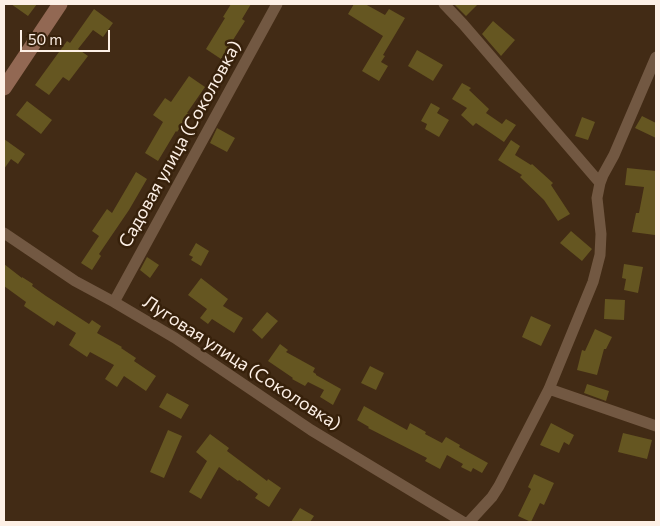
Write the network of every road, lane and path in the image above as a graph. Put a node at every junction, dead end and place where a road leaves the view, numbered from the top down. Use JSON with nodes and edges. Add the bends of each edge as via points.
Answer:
{"nodes":[{"id":1,"x":60,"y":4,"type":"edge"},
{"id":2,"x":277,"y":4,"type":"edge"},
{"id":3,"x":444,"y":4,"type":"edge"},
{"id":4,"x":656,"y":57,"type":"edge"},
{"id":5,"x":4,"y":88,"type":"edge"},
{"id":6,"x":600,"y":183,"type":"junction"},
{"id":7,"x":4,"y":233,"type":"edge"},
{"id":8,"x":114,"y":302,"type":"junction"},
{"id":9,"x":550,"y":389,"type":"junction"},
{"id":10,"x":656,"y":426,"type":"edge"},
{"id":11,"x":463,"y":522,"type":"edge"},
{"id":12,"x":469,"y":522,"type":"edge"}],
"edges":[{"from":1,"to":5,"type":"street"},
{"from":2,"to":8,"type":"street","name":"Садовая улица (Соколовка)"},
{"from":3,"to":6,"type":"street"},
{"from":4,"to":6,"type":"street"},
{"from":6,"to":9,"type":"street","via":[[597,198],[600,256],[593,282]]},
{"from":7,"to":8,"type":"street","name":"Луговая улица (Соколовка)","via":[[75,281]]},
{"from":8,"to":11,"type":"street","name":"Луговая улица (Соколовка)","via":[[175,338],[311,430]]},
{"from":9,"to":10,"type":"street"},
{"from":9,"to":12,"type":"street","via":[[499,486]]}]}
